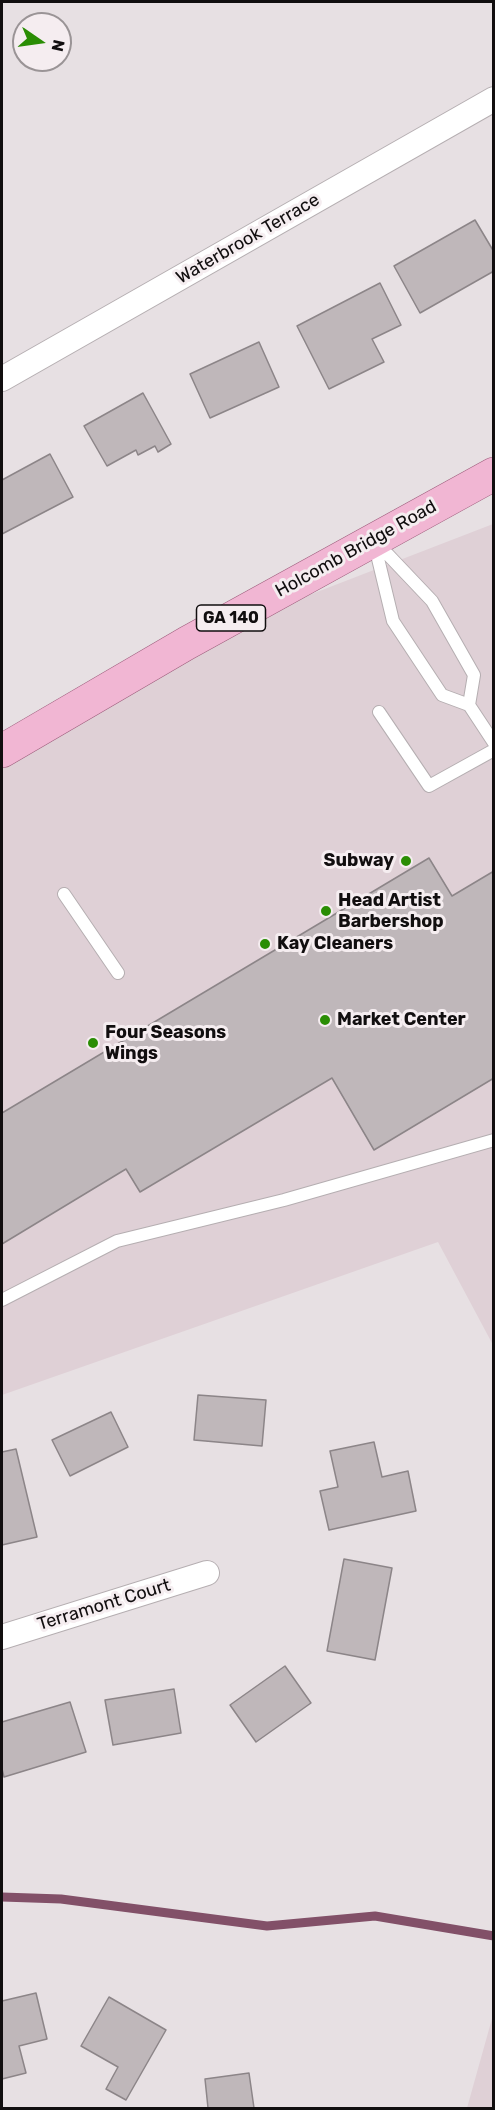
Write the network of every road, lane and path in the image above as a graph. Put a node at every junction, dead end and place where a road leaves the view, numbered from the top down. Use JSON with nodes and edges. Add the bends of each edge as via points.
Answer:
{"nodes":[{"id":1,"x":494,"y":99,"type":"edge"},
{"id":2,"x":2,"y":379,"type":"edge"},
{"id":3,"x":494,"y":474,"type":"edge"},
{"id":4,"x":374,"y":540,"type":"junction"},
{"id":5,"x":469,"y":705,"type":"junction"},
{"id":6,"x":379,"y":712,"type":"dead end"},
{"id":7,"x":494,"y":743,"type":"edge"},
{"id":8,"x":494,"y":750,"type":"edge"},
{"id":9,"x":2,"y":751,"type":"edge"},
{"id":10,"x":64,"y":894,"type":"dead end"},
{"id":11,"x":118,"y":973,"type":"dead end"},
{"id":12,"x":494,"y":1140,"type":"edge"},
{"id":13,"x":2,"y":1300,"type":"edge"},
{"id":14,"x":207,"y":1573,"type":"dead end"},
{"id":15,"x":2,"y":1637,"type":"edge"}],
"edges":[{"from":1,"to":2,"type":"street","name":"Waterbrook Terrace"},
{"from":3,"to":4,"type":"main road","name":"Holcomb Bridge Road","number":"GA 140"},
{"from":4,"to":5,"type":"lane","via":[[432,601],[474,675]]},
{"from":4,"to":5,"type":"lane","via":[[393,621],[442,695]]},
{"from":4,"to":9,"type":"main road","name":"Holcomb Bridge Road","number":"GA 140"},
{"from":5,"to":7,"type":"lane"},
{"from":6,"to":8,"type":"lane","via":[[429,786]]},
{"from":10,"to":11,"type":"lane"},
{"from":12,"to":13,"type":"lane","via":[[284,1200],[117,1241]]},
{"from":14,"to":15,"type":"street","name":"Terramont Court"}]}
